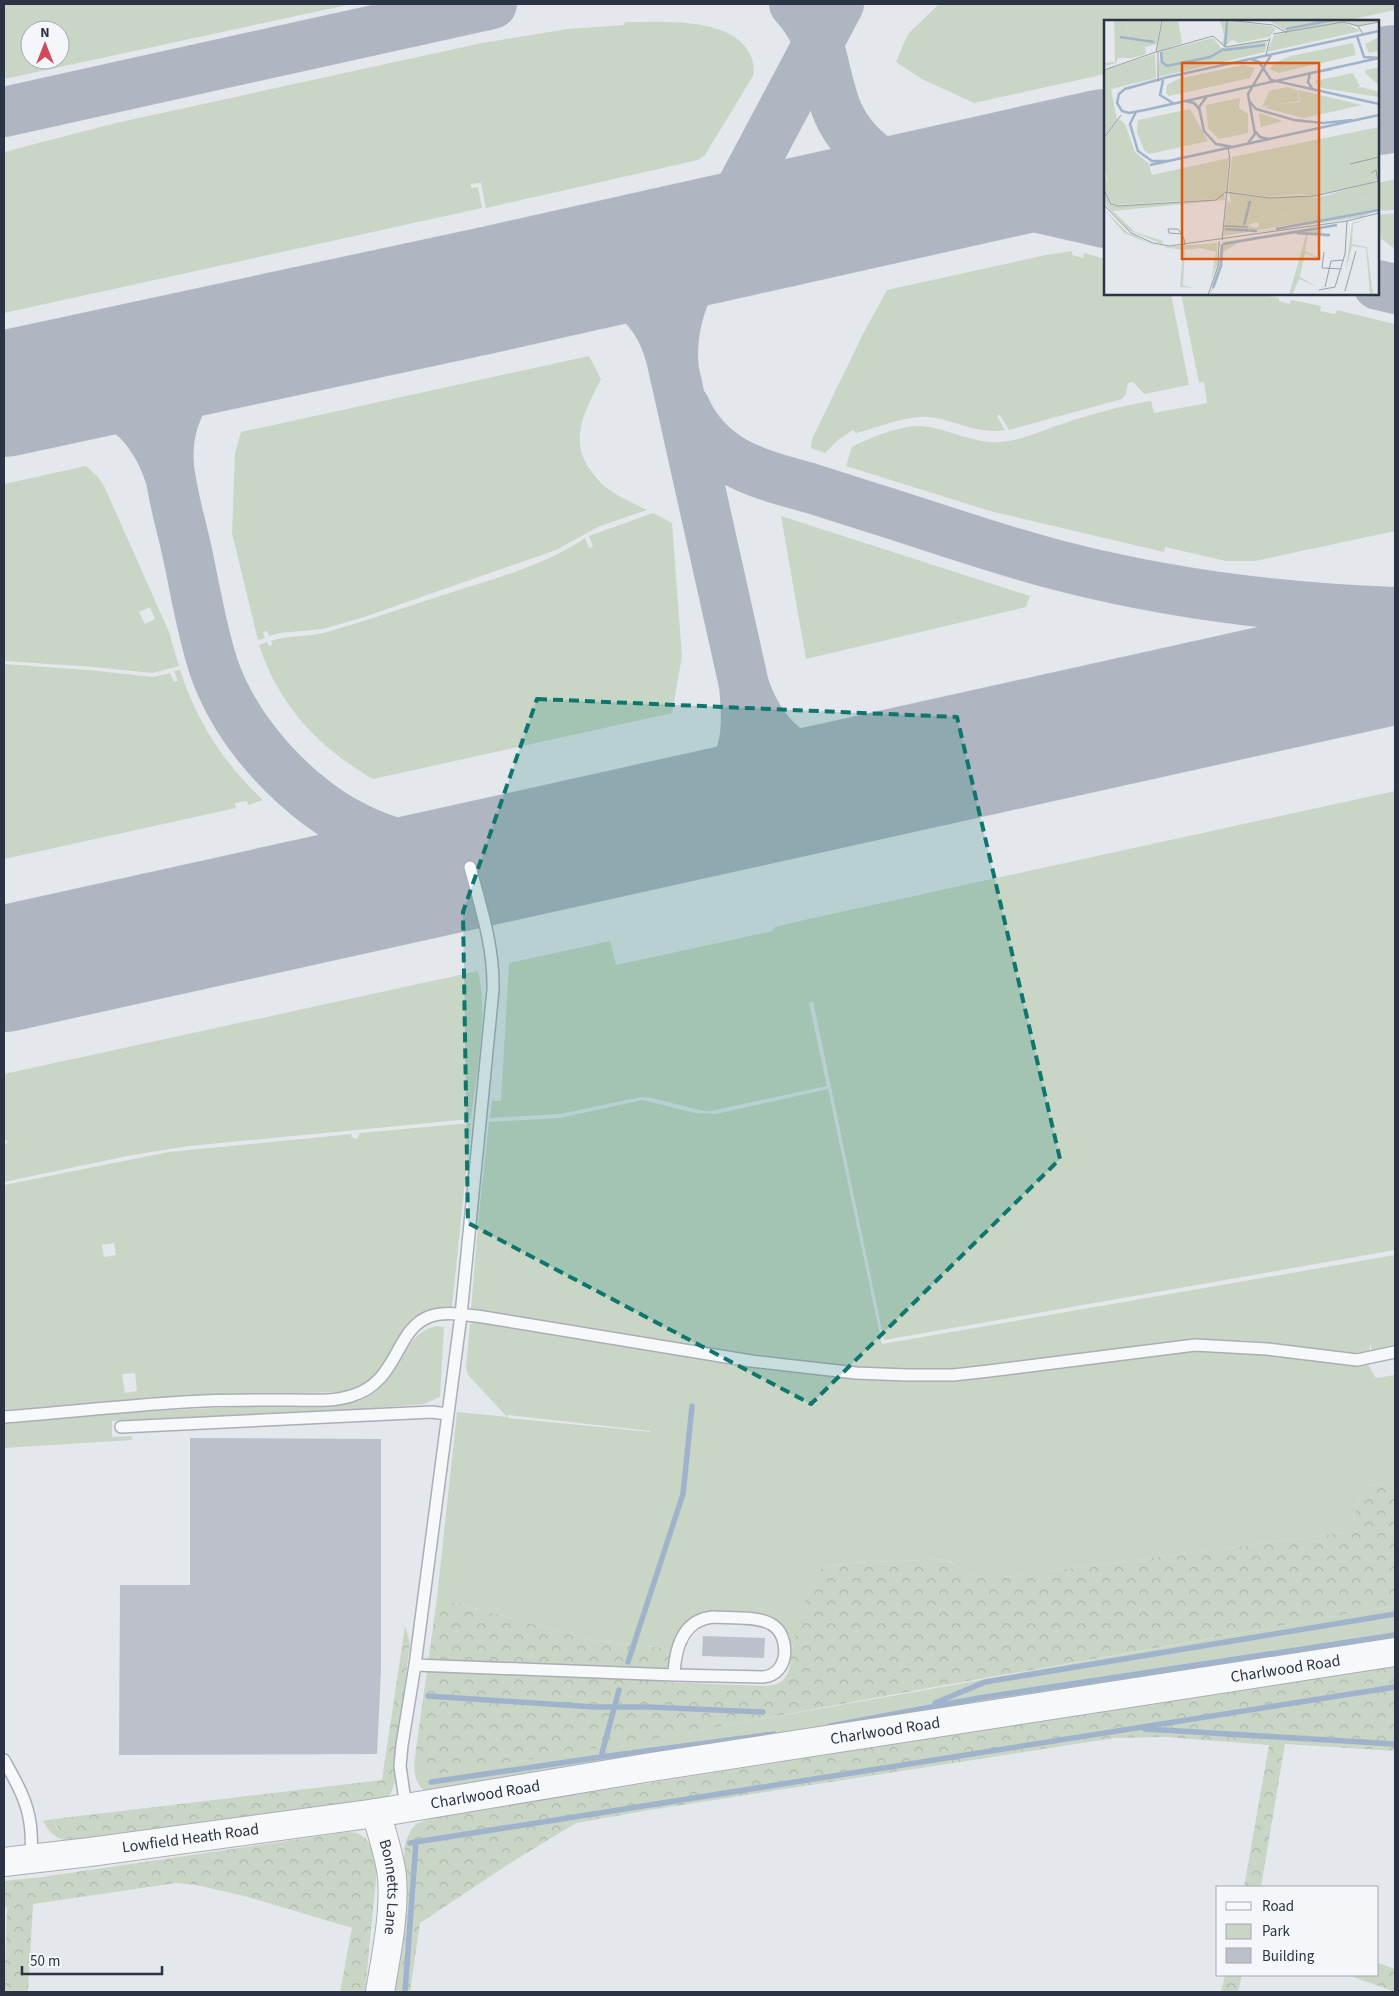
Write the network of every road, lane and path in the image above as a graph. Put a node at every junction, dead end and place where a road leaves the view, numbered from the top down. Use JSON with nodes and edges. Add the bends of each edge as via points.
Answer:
{"nodes":[{"id":1,"x":470,"y":867,"type":"dead end"},
{"id":2,"x":461,"y":1315,"type":"junction"},
{"id":3,"x":1395,"y":1352,"type":"edge"},
{"id":4,"x":448,"y":1414,"type":"junction"},
{"id":5,"x":4,"y":1417,"type":"edge"},
{"id":6,"x":121,"y":1427,"type":"dead end"},
{"id":7,"x":1395,"y":1652,"type":"edge"},
{"id":8,"x":415,"y":1665,"type":"junction"},
{"id":9,"x":674,"y":1675,"type":"junction"},
{"id":10,"x":4,"y":1760,"type":"edge"},
{"id":11,"x":406,"y":1808,"type":"junction"},
{"id":12,"x":376,"y":1813,"type":"junction"},
{"id":13,"x":32,"y":1859,"type":"junction"},
{"id":14,"x":4,"y":1862,"type":"edge"},
{"id":15,"x":380,"y":1992,"type":"edge"}],
"edges":[{"from":1,"to":2,"type":"lane","via":[[488,933],[493,975]]},
{"from":2,"to":3,"type":"lane","via":[[750,1361],[856,1373],[953,1375],[1195,1345],[1267,1349],[1357,1360]]},
{"from":2,"to":4,"type":"lane"},
{"from":2,"to":5,"type":"lane","via":[[431,1316],[414,1325],[379,1381],[350,1397],[177,1403]]},
{"from":4,"to":6,"type":"lane","via":[[432,1412]]},
{"from":4,"to":8,"type":"lane"},
{"from":7,"to":11,"type":"street","name":"Charlwood Road"},
{"from":8,"to":9,"type":"lane"},
{"from":8,"to":11,"type":"lane","via":[[400,1766]]},
{"from":9,"to":9,"type":"lane","via":[[677,1652],[685,1632],[691,1624],[702,1619],[713,1617],[766,1622],[777,1628],[783,1640],[784,1662],[780,1670],[771,1676]]},
{"from":10,"to":13,"type":"lane","via":[[27,1808]]},
{"from":11,"to":12,"type":"street","name":"Charlwood Road"},
{"from":12,"to":13,"type":"street","name":"Lowfield Heath Road"},
{"from":12,"to":15,"type":"street","name":"Bonnetts Lane","via":[[392,1878]]},
{"from":13,"to":14,"type":"street","name":"Lowfield Heath Road"}]}
